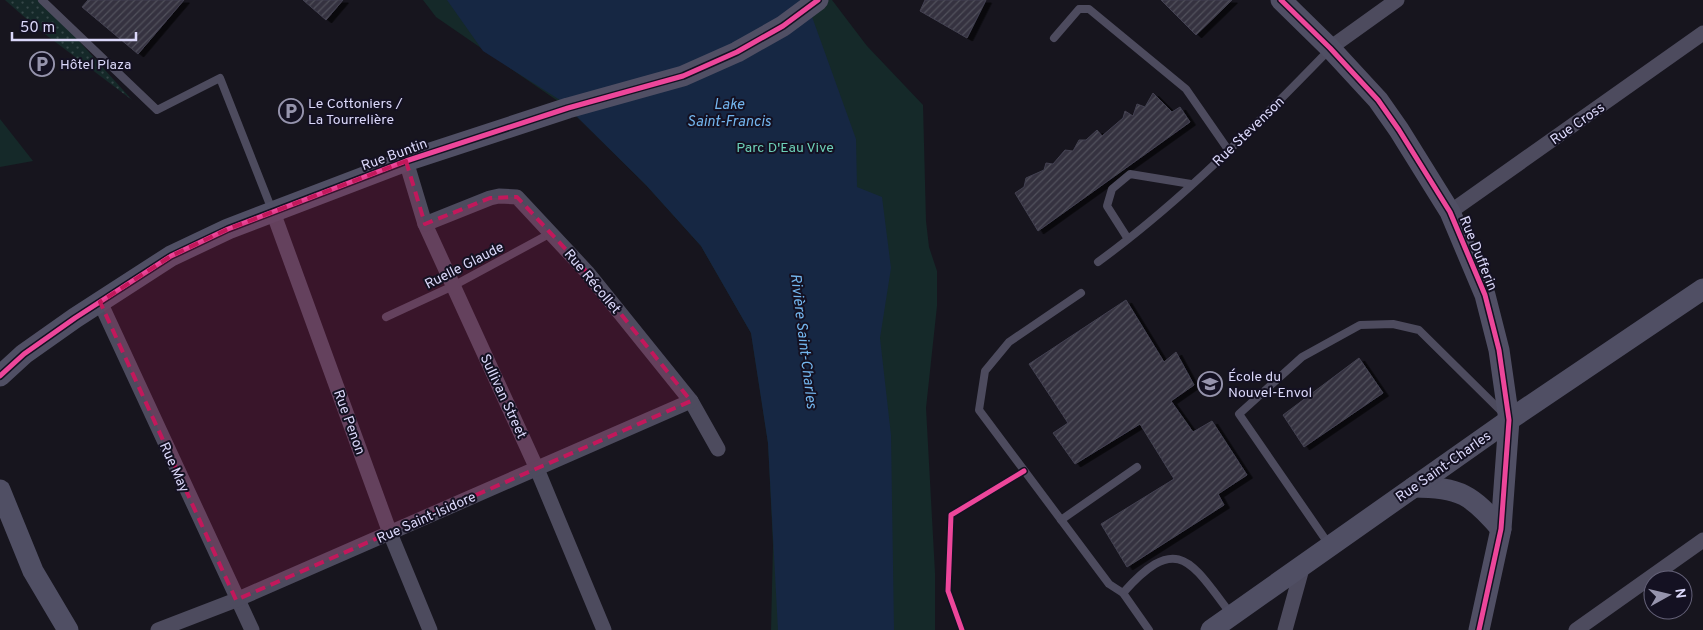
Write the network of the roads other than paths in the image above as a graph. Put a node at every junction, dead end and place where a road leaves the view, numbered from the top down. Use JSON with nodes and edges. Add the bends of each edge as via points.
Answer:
{"nodes":[{"id":1,"x":42,"y":0,"type":"edge"},
{"id":2,"x":1281,"y":0,"type":"edge"},
{"id":3,"x":1397,"y":0,"type":"edge"},
{"id":4,"x":815,"y":3,"type":"edge"},
{"id":5,"x":1703,"y":33,"type":"edge"},
{"id":6,"x":1054,"y":38,"type":"dead end"},
{"id":7,"x":1330,"y":48,"type":"junction"},
{"id":8,"x":1229,"y":151,"type":"junction"},
{"id":9,"x":406,"y":162,"type":"junction"},
{"id":10,"x":1191,"y":184,"type":"junction"},
{"id":11,"x":273,"y":212,"type":"junction"},
{"id":12,"x":1450,"y":212,"type":"junction"},
{"id":13,"x":425,"y":224,"type":"junction"},
{"id":14,"x":551,"y":233,"type":"junction"},
{"id":15,"x":1128,"y":239,"type":"junction"},
{"id":16,"x":1098,"y":262,"type":"dead end"},
{"id":17,"x":453,"y":286,"type":"junction"},
{"id":18,"x":1703,"y":289,"type":"edge"},
{"id":19,"x":1081,"y":293,"type":"dead end"},
{"id":20,"x":100,"y":302,"type":"junction"},
{"id":21,"x":386,"y":317,"type":"dead end"},
{"id":22,"x":0,"y":353,"type":"edge"},
{"id":23,"x":24,"y":354,"type":"junction"},
{"id":24,"x":0,"y":376,"type":"edge"},
{"id":25,"x":692,"y":401,"type":"junction"},
{"id":26,"x":1509,"y":420,"type":"junction"},
{"id":27,"x":718,"y":449,"type":"dead end"},
{"id":28,"x":1137,"y":467,"type":"dead end"},
{"id":29,"x":537,"y":469,"type":"junction"},
{"id":30,"x":1414,"y":487,"type":"junction"},
{"id":31,"x":0,"y":490,"type":"edge"},
{"id":32,"x":1062,"y":520,"type":"junction"},
{"id":33,"x":1502,"y":529,"type":"junction"},
{"id":34,"x":390,"y":532,"type":"junction"},
{"id":35,"x":1703,"y":540,"type":"edge"},
{"id":36,"x":1330,"y":546,"type":"junction"},
{"id":37,"x":1302,"y":565,"type":"junction"},
{"id":38,"x":1123,"y":593,"type":"junction"},
{"id":39,"x":236,"y":600,"type":"junction"},
{"id":40,"x":1232,"y":615,"type":"junction"},
{"id":41,"x":68,"y":630,"type":"edge"},
{"id":42,"x":158,"y":630,"type":"edge"},
{"id":43,"x":252,"y":630,"type":"edge"},
{"id":44,"x":430,"y":630,"type":"edge"},
{"id":45,"x":604,"y":630,"type":"edge"},
{"id":46,"x":1149,"y":630,"type":"edge"},
{"id":47,"x":1211,"y":630,"type":"edge"},
{"id":48,"x":1286,"y":630,"type":"edge"},
{"id":49,"x":1479,"y":630,"type":"edge"},
{"id":50,"x":1576,"y":630,"type":"edge"}],
"edges":[{"from":1,"to":11,"type":"lane","via":[[157,110],[220,78]]},
{"from":2,"to":7,"type":"street","name":"Rue Dufferin"},
{"from":3,"to":7,"type":"street","name":"Rue Stevenson"},
{"from":4,"to":9,"type":"street","name":"Rue Buntin","via":[[737,52],[684,76],[568,108]]},
{"from":5,"to":12,"type":"street","name":"Rue Cross"},
{"from":6,"to":8,"type":"lane","via":[[1079,9],[1089,8],[1186,89]]},
{"from":7,"to":8,"type":"lane","name":"Rue Stevenson"},
{"from":7,"to":12,"type":"street","name":"Rue Dufferin","via":[[1378,100]]},
{"from":8,"to":10,"type":"lane","name":"Rue Stevenson"},
{"from":9,"to":11,"type":"street","name":"Rue Buntin"},
{"from":9,"to":13,"type":"street","name":"Sullivan Street"},
{"from":10,"to":15,"type":"lane","name":"Rue Stevenson"},
{"from":10,"to":15,"type":"lane","via":[[1130,174],[1112,189],[1107,206]]},
{"from":11,"to":20,"type":"street","name":"Rue Buntin","via":[[171,256]]},
{"from":11,"to":34,"type":"street","name":"Rue Penon"},
{"from":12,"to":26,"type":"street","name":"Rue Dufferin","via":[[1485,295],[1499,350]]},
{"from":13,"to":14,"type":"street","name":"Rue Récollet","via":[[490,198],[509,196],[517,197]]},
{"from":13,"to":17,"type":"street","name":"Sullivan Street"},
{"from":14,"to":17,"type":"lane","name":"Ruelle Glaude"},
{"from":14,"to":25,"type":"street","name":"Rue Récollet","via":[[587,272]]},
{"from":15,"to":16,"type":"lane","name":"Rue Stevenson"},
{"from":17,"to":21,"type":"lane","name":"Ruelle Glaude"},
{"from":17,"to":29,"type":"street","name":"Sullivan Street"},
{"from":18,"to":26,"type":"street","name":"Rue Saint-Charles"},
{"from":19,"to":32,"type":"lane","via":[[1009,342],[985,371],[979,410]]},
{"from":20,"to":23,"type":"street","name":"Rue Buntin"},
{"from":20,"to":39,"type":"street","name":"Rue May"},
{"from":22,"to":23,"type":"street"},
{"from":23,"to":24,"type":"street","name":"Rue Buntin"},
{"from":25,"to":27,"type":"street","name":"Rue Récollet"},
{"from":25,"to":29,"type":"street","name":"Rue Saint-Isidore"},
{"from":26,"to":30,"type":"street","name":"Rue Saint-Charles"},
{"from":26,"to":33,"type":"street","name":"Rue Dufferin"},
{"from":26,"to":36,"type":"lane","via":[[1420,330],[1408,326],[1360,326],[1302,356],[1239,414]]},
{"from":28,"to":32,"type":"lane"},
{"from":29,"to":34,"type":"street","name":"Rue Saint-Isidore"},
{"from":29,"to":45,"type":"street","name":"Sullivan Street"},
{"from":30,"to":33,"type":"street","via":[[1443,487],[1470,498]]},
{"from":30,"to":36,"type":"street","name":"Rue Saint-Charles"},
{"from":31,"to":41,"type":"street","via":[[33,571]]},
{"from":32,"to":38,"type":"lane","via":[[1110,584]]},
{"from":33,"to":49,"type":"street","name":"Rue Dufferin"},
{"from":34,"to":39,"type":"street","name":"Rue Saint-Isidore"},
{"from":34,"to":44,"type":"street","name":"Rue Penon"},
{"from":35,"to":50,"type":"street"},
{"from":36,"to":37,"type":"street","name":"Rue Saint-Charles"},
{"from":37,"to":40,"type":"street","name":"Rue Saint-Charles"},
{"from":37,"to":48,"type":"street"},
{"from":38,"to":40,"type":"lane","via":[[1157,561],[1174,558],[1194,566]]},
{"from":38,"to":46,"type":"lane"},
{"from":39,"to":42,"type":"street","name":"Rue Saint-Isidore"},
{"from":39,"to":43,"type":"street","name":"Rue May"},
{"from":40,"to":47,"type":"street","name":"Rue Saint-Charles"}]}
